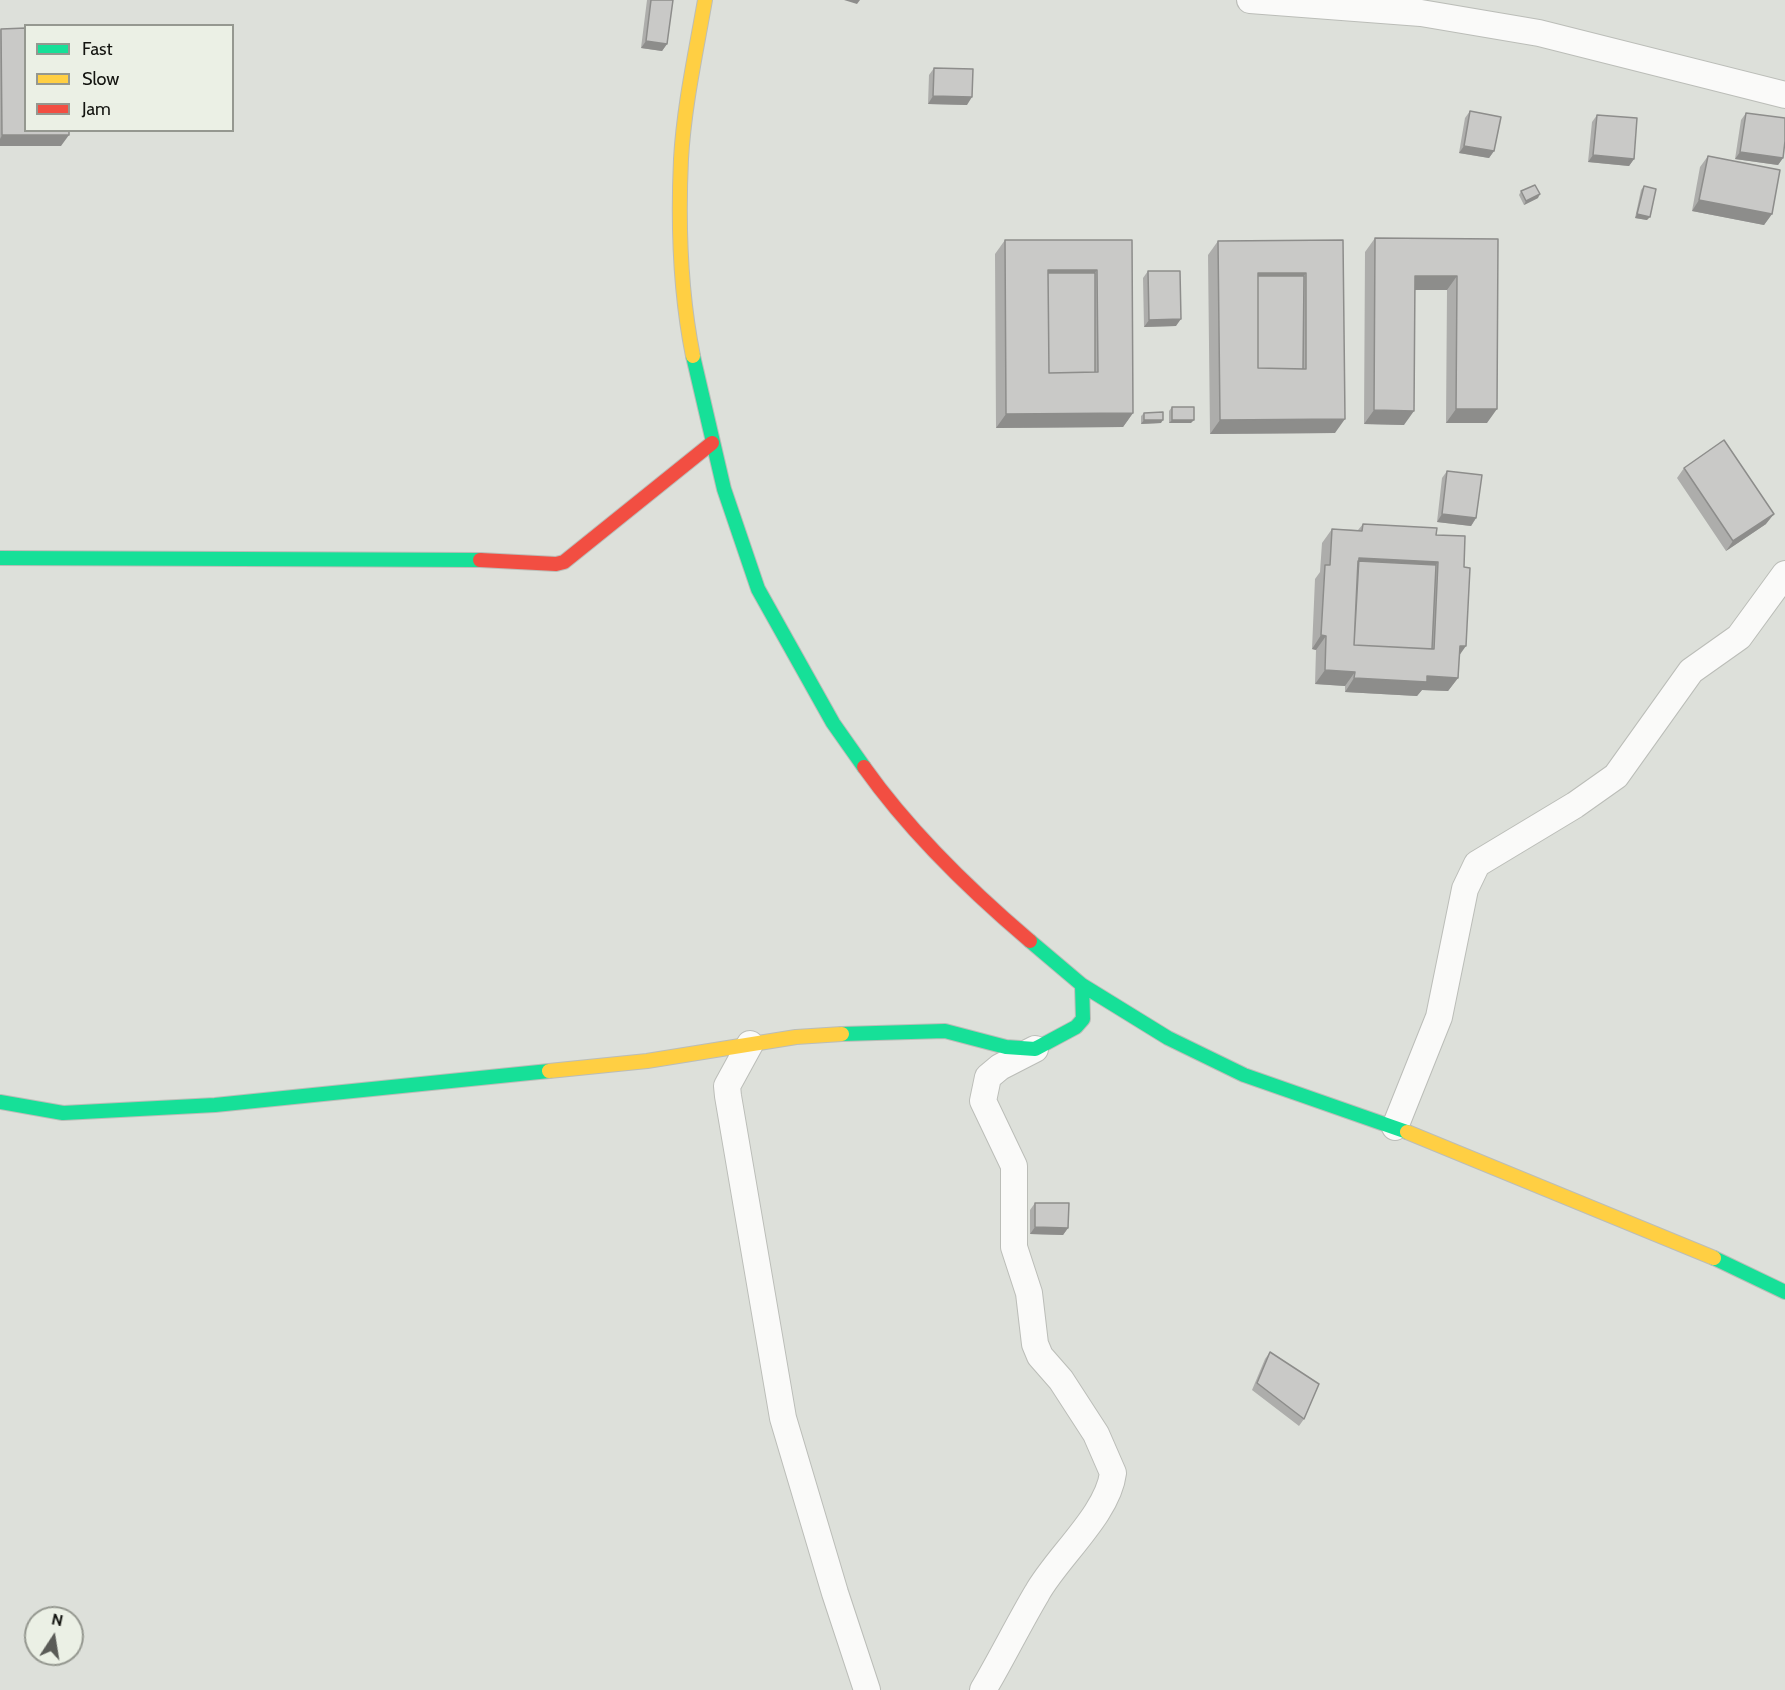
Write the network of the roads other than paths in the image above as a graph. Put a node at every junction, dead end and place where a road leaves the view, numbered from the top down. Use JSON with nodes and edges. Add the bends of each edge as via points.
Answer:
{"nodes":[{"id":1,"x":705,"y":0,"type":"edge"},
{"id":2,"x":1250,"y":0,"type":"edge"},
{"id":3,"x":1785,"y":95,"type":"edge"},
{"id":4,"x":712,"y":443,"type":"junction"},
{"id":5,"x":0,"y":558,"type":"edge"},
{"id":6,"x":1785,"y":574,"type":"edge"},
{"id":7,"x":1082,"y":985,"type":"junction"},
{"id":8,"x":750,"y":1044,"type":"junction"},
{"id":9,"x":1035,"y":1049,"type":"junction"},
{"id":10,"x":0,"y":1102,"type":"edge"},
{"id":11,"x":1395,"y":1127,"type":"junction"},
{"id":12,"x":1785,"y":1292,"type":"edge"},
{"id":13,"x":867,"y":1690,"type":"edge"},
{"id":14,"x":983,"y":1690,"type":"edge"}],
"edges":[{"from":1,"to":4,"type":"street","via":[[681,158],[680,224],[687,327]]},
{"from":2,"to":3,"type":"street","via":[[1421,13],[1527,31]]},
{"from":4,"to":5,"type":"street","via":[[564,562],[556,564],[469,559]]},
{"from":4,"to":7,"type":"street","via":[[758,589],[832,723],[885,796],[937,853],[997,913]]},
{"from":6,"to":11,"type":"street","via":[[1739,638],[1691,671],[1616,776],[1477,864],[1465,889],[1439,1017]]},
{"from":7,"to":9,"type":"street","via":[[1083,1019],[1076,1027]]},
{"from":7,"to":11,"type":"street","via":[[1168,1038],[1244,1076]]},
{"from":8,"to":9,"type":"street","via":[[796,1037],[922,1030]]},
{"from":8,"to":10,"type":"street","via":[[647,1062],[215,1105],[63,1113]]},
{"from":8,"to":13,"type":"street","via":[[727,1086],[783,1418]]},
{"from":9,"to":14,"type":"street","via":[[988,1077],[983,1101],[1014,1166],[1014,1247],[1029,1293],[1035,1344],[1096,1434],[1113,1473],[1098,1508],[1037,1593]]},
{"from":11,"to":12,"type":"street","via":[[1723,1262]]}]}
